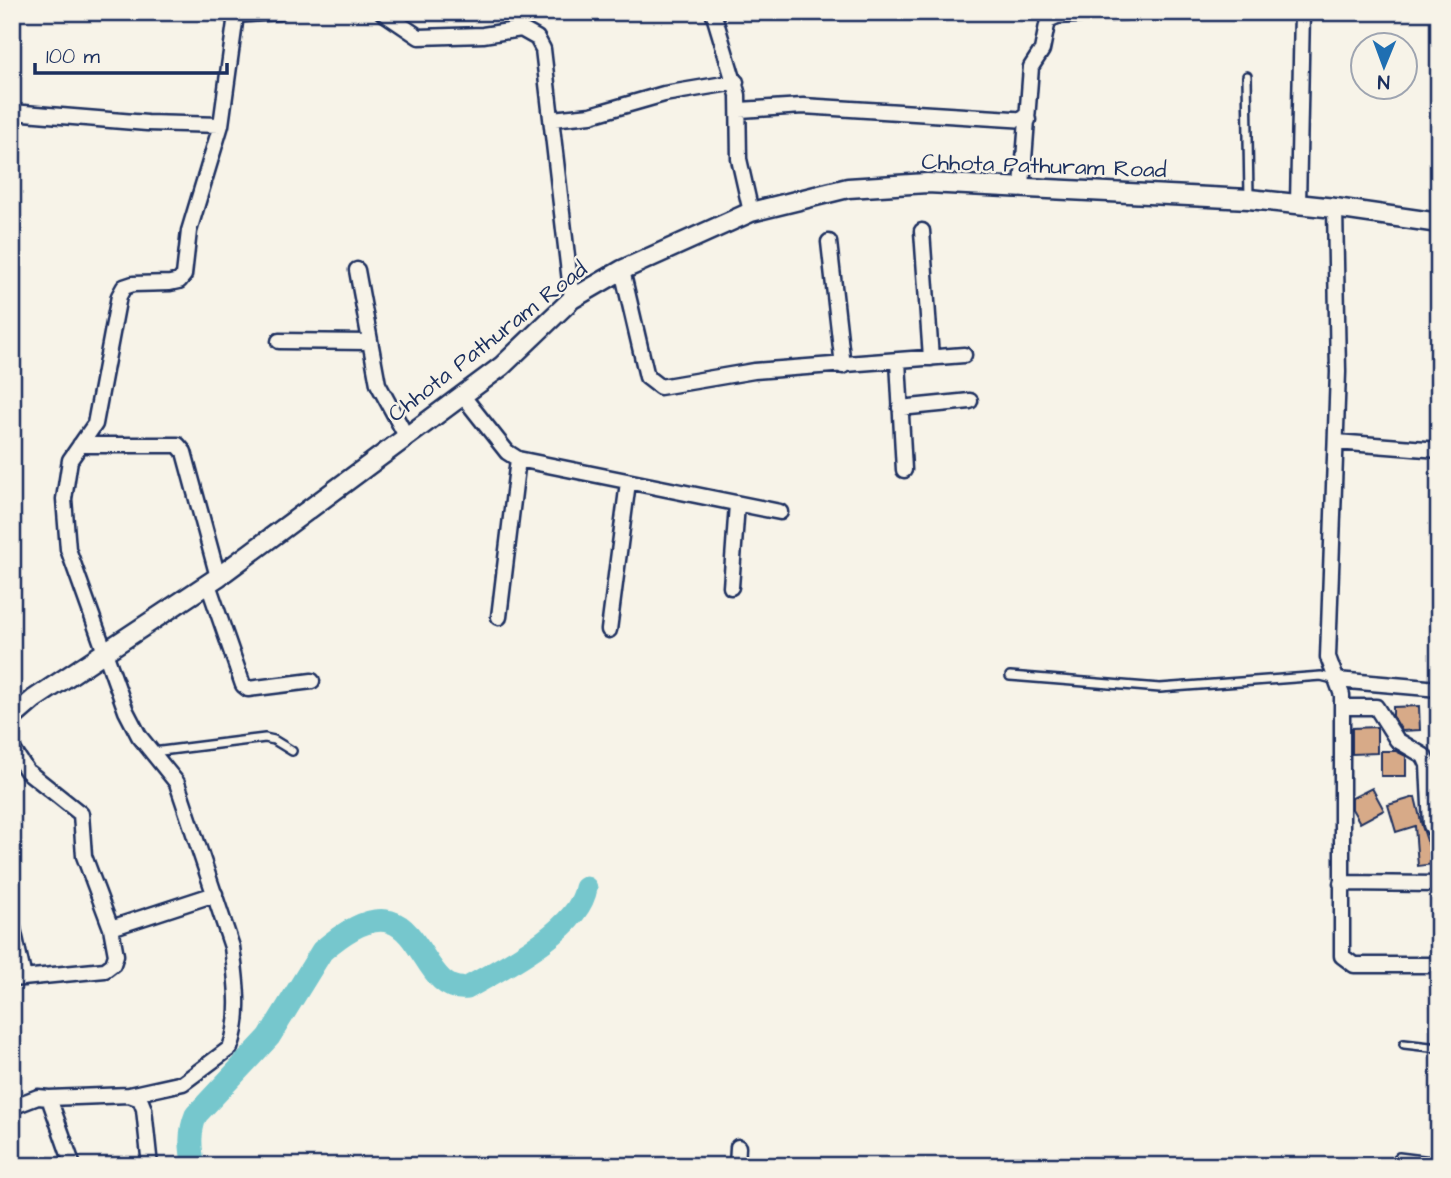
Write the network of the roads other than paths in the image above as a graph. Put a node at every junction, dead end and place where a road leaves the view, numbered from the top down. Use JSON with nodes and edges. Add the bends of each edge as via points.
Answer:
{"nodes":[{"id":1,"x":218,"y":12,"type":"edge"},
{"id":2,"x":279,"y":12,"type":"edge"},
{"id":3,"x":383,"y":12,"type":"edge"},
{"id":4,"x":516,"y":12,"type":"edge"},
{"id":5,"x":713,"y":12,"type":"edge"},
{"id":6,"x":1125,"y":12,"type":"edge"},
{"id":7,"x":1302,"y":12,"type":"edge"},
{"id":8,"x":236,"y":15,"type":"junction"},
{"id":9,"x":521,"y":29,"type":"junction"},
{"id":10,"x":1247,"y":76,"type":"dead end"},
{"id":11,"x":736,"y":82,"type":"junction"},
{"id":12,"x":740,"y":110,"type":"junction"},
{"id":13,"x":12,"y":112,"type":"edge"},
{"id":14,"x":552,"y":119,"type":"junction"},
{"id":15,"x":1028,"y":120,"type":"junction"},
{"id":16,"x":222,"y":125,"type":"junction"},
{"id":17,"x":1022,"y":186,"type":"junction"},
{"id":18,"x":1249,"y":199,"type":"junction"},
{"id":19,"x":1298,"y":204,"type":"junction"},
{"id":20,"x":1335,"y":208,"type":"junction"},
{"id":21,"x":751,"y":212,"type":"junction"},
{"id":22,"x":1439,"y":223,"type":"edge"},
{"id":23,"x":922,"y":231,"type":"dead end"},
{"id":24,"x":829,"y":242,"type":"dead end"},
{"id":25,"x":357,"y":270,"type":"dead end"},
{"id":26,"x":621,"y":270,"type":"junction"},
{"id":27,"x":572,"y":299,"type":"junction"},
{"id":28,"x":279,"y":341,"type":"dead end"},
{"id":29,"x":369,"y":342,"type":"junction"},
{"id":30,"x":964,"y":355,"type":"dead end"},
{"id":31,"x":932,"y":358,"type":"junction"},
{"id":32,"x":898,"y":361,"type":"junction"},
{"id":33,"x":843,"y":366,"type":"junction"},
{"id":34,"x":462,"y":395,"type":"junction"},
{"id":35,"x":970,"y":401,"type":"dead end"},
{"id":36,"x":900,"y":408,"type":"junction"},
{"id":37,"x":406,"y":436,"type":"junction"},
{"id":38,"x":1336,"y":442,"type":"junction"},
{"id":39,"x":80,"y":445,"type":"junction"},
{"id":40,"x":1439,"y":450,"type":"edge"},
{"id":41,"x":518,"y":459,"type":"junction"},
{"id":42,"x":904,"y":470,"type":"dead end"},
{"id":43,"x":628,"y":482,"type":"junction"},
{"id":44,"x":737,"y":504,"type":"junction"},
{"id":45,"x":780,"y":512,"type":"dead end"},
{"id":46,"x":213,"y":580,"type":"junction"},
{"id":47,"x":731,"y":587,"type":"dead end"},
{"id":48,"x":499,"y":617,"type":"dead end"},
{"id":49,"x":610,"y":630,"type":"dead end"},
{"id":50,"x":105,"y":653,"type":"junction"},
{"id":51,"x":1010,"y":676,"type":"dead end"},
{"id":52,"x":1337,"y":680,"type":"junction"},
{"id":53,"x":312,"y":681,"type":"dead end"},
{"id":54,"x":1439,"y":689,"type":"edge"},
{"id":55,"x":1343,"y":707,"type":"junction"},
{"id":56,"x":12,"y":718,"type":"edge"},
{"id":57,"x":12,"y":748,"type":"edge"},
{"id":58,"x":292,"y":751,"type":"dead end"},
{"id":59,"x":151,"y":752,"type":"junction"},
{"id":60,"x":1439,"y":837,"type":"edge"},
{"id":61,"x":1341,"y":883,"type":"junction"},
{"id":62,"x":1439,"y":884,"type":"edge"},
{"id":63,"x":215,"y":894,"type":"junction"},
{"id":64,"x":12,"y":924,"type":"edge"},
{"id":65,"x":111,"y":928,"type":"junction"},
{"id":66,"x":1439,"y":965,"type":"edge"},
{"id":67,"x":18,"y":978,"type":"edge"},
{"id":68,"x":1404,"y":1044,"type":"dead end"},
{"id":69,"x":1439,"y":1048,"type":"edge"},
{"id":70,"x":129,"y":1095,"type":"junction"},
{"id":71,"x":49,"y":1098,"type":"junction"},
{"id":72,"x":12,"y":1107,"type":"edge"},
{"id":73,"x":738,"y":1147,"type":"dead end"},
{"id":74,"x":1399,"y":1157,"type":"dead end"},
{"id":75,"x":1439,"y":1162,"type":"edge"},
{"id":76,"x":73,"y":1166,"type":"edge"},
{"id":77,"x":150,"y":1166,"type":"edge"},
{"id":78,"x":737,"y":1166,"type":"edge"}],
"edges":[{"from":1,"to":8,"type":"street"},
{"from":2,"to":8,"type":"street"},
{"from":3,"to":9,"type":"street","via":[[419,37]]},
{"from":4,"to":9,"type":"street"},
{"from":5,"to":11,"type":"street"},
{"from":6,"to":15,"type":"street","via":[[1048,20],[1042,50],[1031,67]]},
{"from":7,"to":19,"type":"street"},
{"from":8,"to":16,"type":"street"},
{"from":9,"to":14,"type":"street","via":[[537,38],[542,48]]},
{"from":10,"to":18,"type":"lane"},
{"from":11,"to":12,"type":"street"},
{"from":11,"to":14,"type":"street","via":[[664,94],[591,116]]},
{"from":12,"to":15,"type":"street","via":[[803,106]]},
{"from":12,"to":21,"type":"street","via":[[739,159]]},
{"from":13,"to":16,"type":"street"},
{"from":14,"to":27,"type":"street"},
{"from":15,"to":17,"type":"street"},
{"from":16,"to":39,"type":"street","via":[[189,231],[184,275],[170,283],[133,284],[119,296],[95,424]]},
{"from":17,"to":18,"type":"street","name":"Chhota Pathuram Road"},
{"from":17,"to":21,"type":"street","name":"Chhota Pathuram Road","via":[[884,184],[791,200]]},
{"from":18,"to":19,"type":"street","name":"Chhota Pathuram Road"},
{"from":19,"to":20,"type":"street","name":"Chhota Pathuram Road"},
{"from":20,"to":22,"type":"street","name":"Chhota Pathuram Road"},
{"from":20,"to":38,"type":"street"},
{"from":21,"to":26,"type":"street","name":"Chhota Pathuram Road"},
{"from":23,"to":31,"type":"street"},
{"from":24,"to":33,"type":"street"},
{"from":25,"to":29,"type":"street"},
{"from":26,"to":27,"type":"street","name":"Chhota Pathuram Road"},
{"from":26,"to":33,"type":"street","via":[[647,377],[654,385],[666,387],[727,374]]},
{"from":27,"to":34,"type":"street","name":"Chhota Pathuram Road","via":[[524,346]]},
{"from":28,"to":29,"type":"street"},
{"from":29,"to":37,"type":"street","via":[[384,399]]},
{"from":30,"to":31,"type":"street"},
{"from":31,"to":32,"type":"street"},
{"from":32,"to":33,"type":"street"},
{"from":32,"to":36,"type":"street"},
{"from":34,"to":37,"type":"street","name":"Chhota Pathuram Road"},
{"from":34,"to":41,"type":"street","via":[[507,452]]},
{"from":35,"to":36,"type":"street"},
{"from":36,"to":42,"type":"street"},
{"from":37,"to":46,"type":"street","name":"Chhota Pathuram Road"},
{"from":38,"to":40,"type":"street"},
{"from":38,"to":52,"type":"street","via":[[1328,657]]},
{"from":39,"to":46,"type":"street","via":[[178,445],[184,452]]},
{"from":39,"to":50,"type":"street","via":[[70,460],[64,526]]},
{"from":41,"to":43,"type":"street"},
{"from":41,"to":48,"type":"street"},
{"from":43,"to":44,"type":"street"},
{"from":43,"to":49,"type":"street"},
{"from":44,"to":45,"type":"street"},
{"from":44,"to":47,"type":"street"},
{"from":46,"to":50,"type":"street","name":"Chhota Pathuram Road"},
{"from":46,"to":53,"type":"street","via":[[243,685],[248,690]]},
{"from":50,"to":56,"type":"street","name":"Chhota Pathuram Road"},
{"from":50,"to":59,"type":"street","via":[[126,710]]},
{"from":51,"to":52,"type":"lane","via":[[1160,688],[1321,676]]},
{"from":52,"to":54,"type":"street"},
{"from":52,"to":55,"type":"street"},
{"from":55,"to":60,"type":"street","via":[[1376,708],[1397,740],[1424,756],[1431,825]]},
{"from":55,"to":61,"type":"street"},
{"from":57,"to":65,"type":"street","via":[[27,771],[81,814],[84,856]]},
{"from":58,"to":59,"type":"lane","via":[[265,738]]},
{"from":59,"to":63,"type":"street","via":[[177,783]]},
{"from":61,"to":62,"type":"street"},
{"from":61,"to":66,"type":"street","via":[[1341,940],[1346,961],[1354,965]]},
{"from":63,"to":65,"type":"street"},
{"from":63,"to":70,"type":"street","via":[[232,947],[235,974],[236,1020],[230,1048],[183,1083]]},
{"from":64,"to":67,"type":"street"},
{"from":65,"to":67,"type":"street","via":[[116,955],[105,970]]},
{"from":68,"to":69,"type":"lane"},
{"from":70,"to":71,"type":"street"},
{"from":70,"to":77,"type":"street","via":[[140,1099],[144,1109]]},
{"from":71,"to":72,"type":"street","via":[[38,1097]]},
{"from":71,"to":76,"type":"street"},
{"from":73,"to":78,"type":"street"},
{"from":74,"to":75,"type":"lane"}]}
